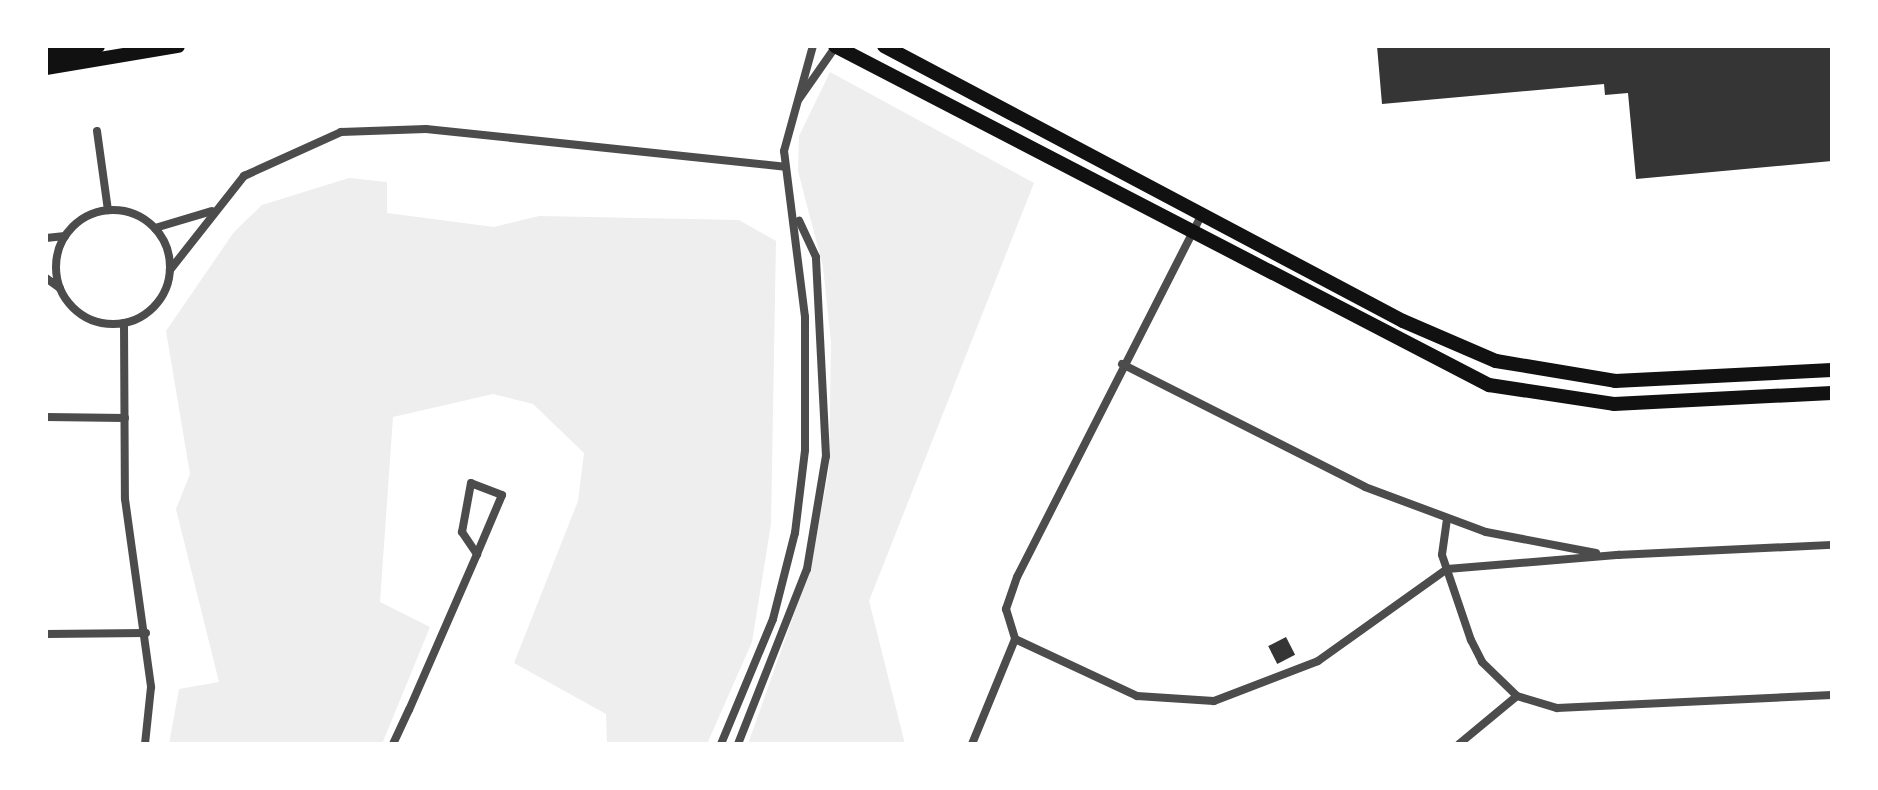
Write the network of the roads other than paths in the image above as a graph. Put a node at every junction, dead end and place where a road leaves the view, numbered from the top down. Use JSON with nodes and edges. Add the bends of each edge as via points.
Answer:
{"nodes":[{"id":1,"x":98,"y":46,"type":"edge"},
{"id":2,"x":178,"y":46,"type":"edge"},
{"id":3,"x":813,"y":46,"type":"edge"},
{"id":4,"x":835,"y":46,"type":"edge"},
{"id":5,"x":884,"y":46,"type":"edge"},
{"id":6,"x":46,"y":55,"type":"edge"},
{"id":7,"x":46,"y":68,"type":"edge"},
{"id":8,"x":796,"y":102,"type":"junction"},
{"id":9,"x":97,"y":131,"type":"dead end"},
{"id":10,"x":785,"y":167,"type":"junction"},
{"id":11,"x":216,"y":208,"type":"junction"},
{"id":12,"x":108,"y":210,"type":"junction"},
{"id":13,"x":1202,"y":214,"type":"junction"},
{"id":14,"x":797,"y":217,"type":"junction"},
{"id":15,"x":155,"y":228,"type":"junction"},
{"id":16,"x":1191,"y":233,"type":"junction"},
{"id":17,"x":65,"y":236,"type":"junction"},
{"id":18,"x":46,"y":238,"type":"edge"},
{"id":19,"x":170,"y":270,"type":"junction"},
{"id":20,"x":46,"y":278,"type":"edge"},
{"id":21,"x":60,"y":288,"type":"junction"},
{"id":22,"x":124,"y":323,"type":"junction"},
{"id":23,"x":1122,"y":364,"type":"junction"},
{"id":24,"x":1832,"y":370,"type":"edge"},
{"id":25,"x":1832,"y":393,"type":"edge"},
{"id":26,"x":46,"y":417,"type":"edge"},
{"id":27,"x":125,"y":418,"type":"junction"},
{"id":28,"x":799,"y":504,"type":"junction"},
{"id":29,"x":817,"y":518,"type":"junction"},
{"id":30,"x":1447,"y":519,"type":"junction"},
{"id":31,"x":1832,"y":545,"type":"edge"},
{"id":32,"x":477,"y":554,"type":"junction"},
{"id":33,"x":1619,"y":555,"type":"junction"},
{"id":34,"x":1447,"y":569,"type":"junction"},
{"id":35,"x":146,"y":633,"type":"junction"},
{"id":36,"x":46,"y":634,"type":"edge"},
{"id":37,"x":1015,"y":639,"type":"junction"},
{"id":38,"x":1832,"y":695,"type":"edge"},
{"id":39,"x":1517,"y":696,"type":"junction"},
{"id":40,"x":145,"y":744,"type":"edge"},
{"id":41,"x":393,"y":744,"type":"edge"},
{"id":42,"x":721,"y":744,"type":"edge"},
{"id":43,"x":738,"y":744,"type":"edge"},
{"id":44,"x":972,"y":744,"type":"edge"},
{"id":45,"x":1459,"y":744,"type":"edge"}],
"edges":[{"from":1,"to":6,"type":"main road"},
{"from":2,"to":7,"type":"main road"},
{"from":3,"to":8,"type":"street"},
{"from":4,"to":8,"type":"street"},
{"from":4,"to":16,"type":"main road"},
{"from":5,"to":13,"type":"main road"},
{"from":8,"to":10,"type":"street"},
{"from":9,"to":12,"type":"street"},
{"from":10,"to":11,"type":"street","via":[[384,128],[341,132],[282,153],[244,176]]},
{"from":10,"to":14,"type":"street"},
{"from":11,"to":15,"type":"street","via":[[192,222]]},
{"from":11,"to":19,"type":"street"},
{"from":12,"to":15,"type":"street","via":[[133,213]]},
{"from":12,"to":17,"type":"street"},
{"from":13,"to":16,"type":"street"},
{"from":13,"to":24,"type":"main road","via":[[1496,361],[1615,381]]},
{"from":14,"to":28,"type":"street","via":[[807,379]]},
{"from":14,"to":29,"type":"street","via":[[816,257],[825,350],[827,443]]},
{"from":15,"to":19,"type":"street"},
{"from":16,"to":23,"type":"street"},
{"from":16,"to":25,"type":"main road","via":[[1489,385],[1614,404]]},
{"from":17,"to":18,"type":"street"},
{"from":17,"to":21,"type":"street"},
{"from":19,"to":22,"type":"street","via":[[161,298]]},
{"from":20,"to":21,"type":"street"},
{"from":21,"to":22,"type":"street","via":[[86,316]]},
{"from":22,"to":27,"type":"street"},
{"from":23,"to":30,"type":"street","via":[[1365,487]]},
{"from":23,"to":37,"type":"street","via":[[1009,594],[1006,618]]},
{"from":26,"to":27,"type":"street"},
{"from":27,"to":35,"type":"street","via":[[125,499]]},
{"from":28,"to":29,"type":"street"},
{"from":28,"to":42,"type":"street","via":[[773,619]]},
{"from":29,"to":43,"type":"street","via":[[786,629]]},
{"from":30,"to":33,"type":"street","via":[[1520,542]]},
{"from":30,"to":34,"type":"street"},
{"from":31,"to":33,"type":"street"},
{"from":32,"to":32,"type":"street","via":[[502,495],[471,483],[462,532]]},
{"from":32,"to":41,"type":"street"},
{"from":33,"to":34,"type":"street"},
{"from":34,"to":37,"type":"street","via":[[1318,661],[1214,701],[1137,696]]},
{"from":34,"to":39,"type":"street","via":[[1482,662]]},
{"from":35,"to":36,"type":"street"},
{"from":35,"to":40,"type":"street"},
{"from":37,"to":44,"type":"street"},
{"from":38,"to":39,"type":"street","via":[[1557,708]]},
{"from":39,"to":45,"type":"street"}]}
